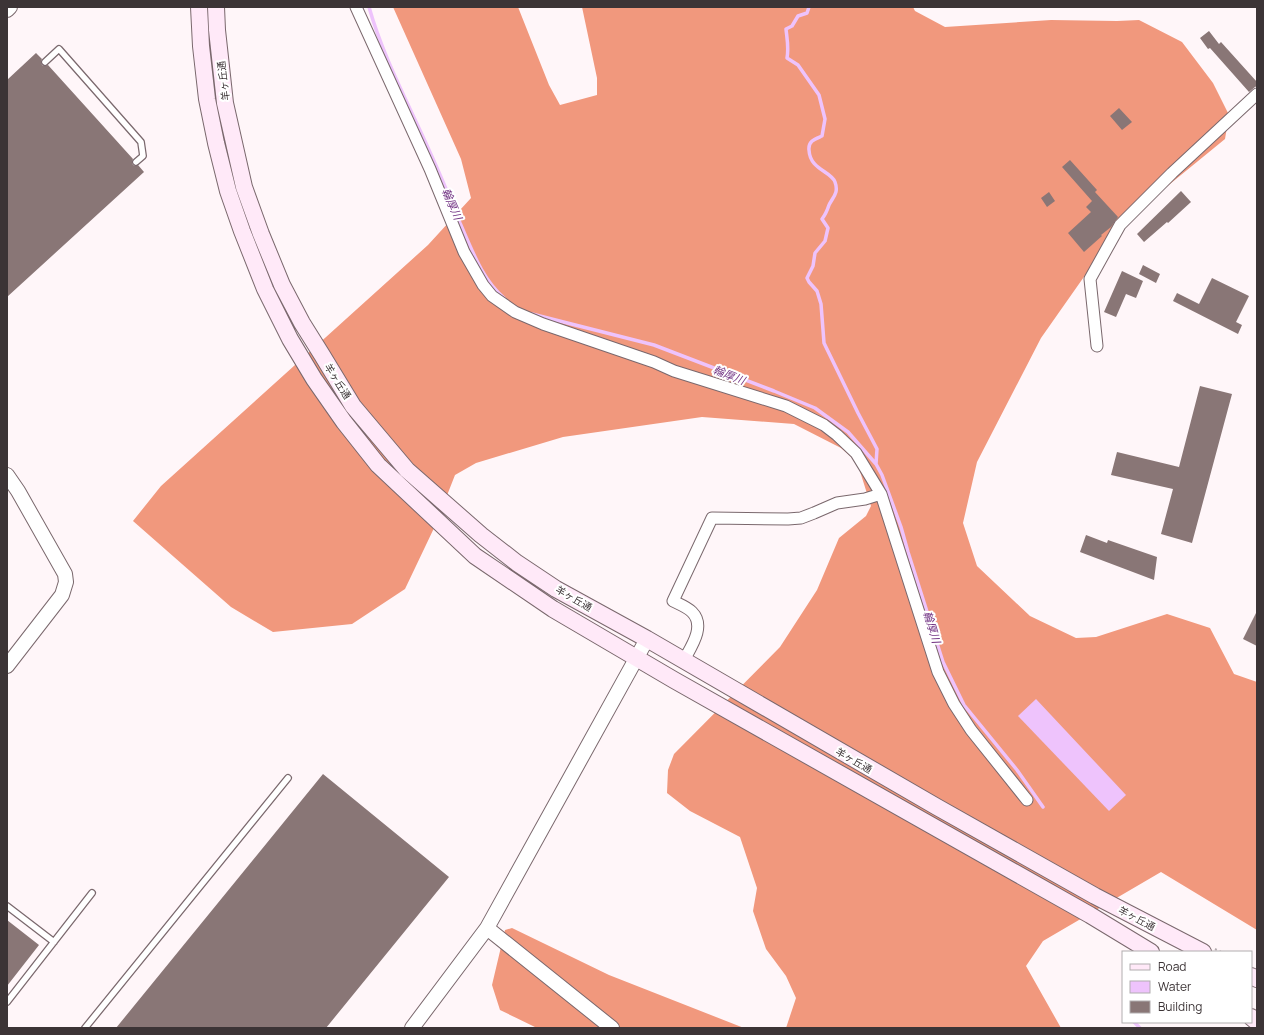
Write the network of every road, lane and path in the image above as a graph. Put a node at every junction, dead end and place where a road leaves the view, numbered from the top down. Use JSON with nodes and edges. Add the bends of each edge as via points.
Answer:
{"nodes":[{"id":1,"x":10,"y":7,"type":"edge"},
{"id":2,"x":199,"y":7,"type":"edge"},
{"id":3,"x":216,"y":7,"type":"edge"},
{"id":4,"x":356,"y":7,"type":"edge"},
{"id":5,"x":7,"y":10,"type":"edge"},
{"id":6,"x":45,"y":62,"type":"dead end"},
{"id":7,"x":1257,"y":94,"type":"edge"},
{"id":8,"x":136,"y":162,"type":"dead end"},
{"id":9,"x":1097,"y":346,"type":"dead end"},
{"id":10,"x":7,"y":475,"type":"edge"},
{"id":11,"x":882,"y":494,"type":"junction"},
{"id":12,"x":647,"y":639,"type":"junction"},
{"id":13,"x":636,"y":658,"type":"junction"},
{"id":14,"x":684,"y":660,"type":"junction"},
{"id":15,"x":7,"y":666,"type":"edge"},
{"id":16,"x":288,"y":778,"type":"dead end"},
{"id":17,"x":1027,"y":800,"type":"dead end"},
{"id":18,"x":92,"y":893,"type":"dead end"},
{"id":19,"x":7,"y":906,"type":"edge"},
{"id":20,"x":487,"y":928,"type":"junction"},
{"id":21,"x":54,"y":942,"type":"junction"},
{"id":22,"x":1149,"y":951,"type":"edge"},
{"id":23,"x":1201,"y":951,"type":"edge"},
{"id":24,"x":7,"y":1002,"type":"edge"},
{"id":25,"x":85,"y":1028,"type":"edge"},
{"id":26,"x":412,"y":1028,"type":"edge"},
{"id":27,"x":612,"y":1028,"type":"edge"}],
"edges":[{"from":1,"to":5,"type":"street"},
{"from":2,"to":13,"type":"main road","name":"羊ヶ丘通","via":[[207,99],[228,190],[265,289],[314,379],[378,465],[475,556],[553,609]]},
{"from":3,"to":12,"type":"main road","name":"羊ヶ丘通","via":[[225,103],[244,187],[282,285],[302,323],[354,406],[407,470],[481,535],[556,589]]},
{"from":4,"to":11,"type":"street","via":[[430,169],[464,252],[492,296],[515,312],[543,324],[674,371],[786,406],[824,425],[856,453]]},
{"from":6,"to":8,"type":"lane","via":[[59,49],[141,142],[143,156]]},
{"from":7,"to":9,"type":"street","via":[[1120,225],[1090,279]]},
{"from":10,"to":15,"type":"street","via":[[65,574],[66,582],[62,595]]},
{"from":11,"to":14,"type":"street","via":[[837,503],[801,518],[712,518],[673,601],[692,611],[698,625],[697,634]]},
{"from":11,"to":17,"type":"street","via":[[938,672],[971,730]]},
{"from":12,"to":13,"type":"street"},
{"from":12,"to":14,"type":"main road","name":"羊ヶ丘通"},
{"from":13,"to":20,"type":"street"},
{"from":13,"to":22,"type":"main road","name":"羊ヶ丘通"},
{"from":14,"to":23,"type":"main road","name":"羊ヶ丘通","via":[[1095,896]]},
{"from":16,"to":25,"type":"lane"},
{"from":18,"to":21,"type":"lane"},
{"from":19,"to":21,"type":"lane"},
{"from":20,"to":26,"type":"street"},
{"from":20,"to":27,"type":"street"},
{"from":21,"to":24,"type":"lane"}]}
